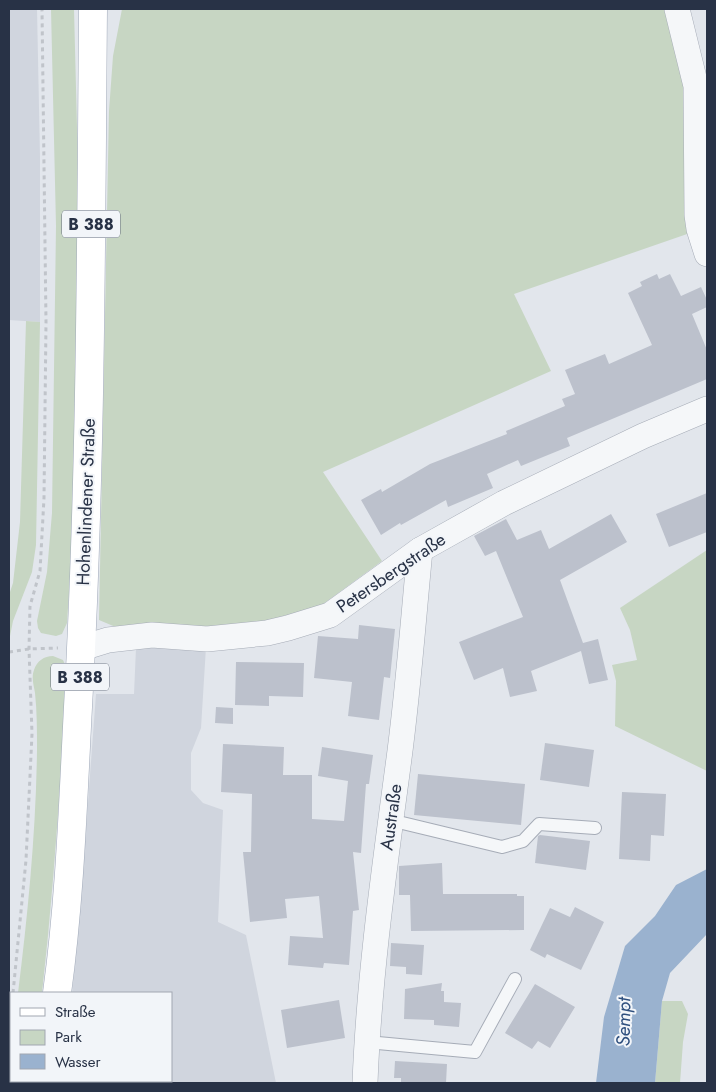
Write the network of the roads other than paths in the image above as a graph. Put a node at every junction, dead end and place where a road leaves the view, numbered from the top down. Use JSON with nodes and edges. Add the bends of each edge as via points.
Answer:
{"nodes":[{"id":1,"x":93,"y":9,"type":"edge"},
{"id":2,"x":677,"y":9,"type":"edge"},
{"id":3,"x":707,"y":254,"type":"edge"},
{"id":4,"x":707,"y":410,"type":"edge"},
{"id":5,"x":420,"y":550,"type":"junction"},
{"id":6,"x":82,"y":648,"type":"junction"},
{"id":7,"x":390,"y":820,"type":"junction"},
{"id":8,"x":594,"y":828,"type":"dead end"},
{"id":9,"x":515,"y":979,"type":"dead end"},
{"id":10,"x":57,"y":992,"type":"edge"},
{"id":11,"x":367,"y":1042,"type":"junction"},
{"id":12,"x":365,"y":1083,"type":"edge"}],
"edges":[{"from":1,"to":6,"type":"main road","name":"Hohenlindener Straße","number":"B 388","via":[[88,484]]},
{"from":2,"to":3,"type":"street","via":[[696,86],[697,215],[698,229]]},
{"from":4,"to":5,"type":"street","name":"Petersbergstraße","via":[[644,436],[504,503]]},
{"from":5,"to":6,"type":"street","name":"Petersbergstraße","via":[[330,615],[288,628],[208,639],[152,635],[108,640]]},
{"from":5,"to":7,"type":"street","name":"Austraße","via":[[399,764]]},
{"from":6,"to":10,"type":"main road","name":"Hohenlindener Straße","number":"B 388","via":[[66,907]]},
{"from":7,"to":8,"type":"lane","via":[[502,847],[522,841],[539,824]]},
{"from":7,"to":11,"type":"street","name":"Austraße"},
{"from":9,"to":11,"type":"lane","via":[[475,1052]]},
{"from":11,"to":12,"type":"street","name":"Austraße"}]}
